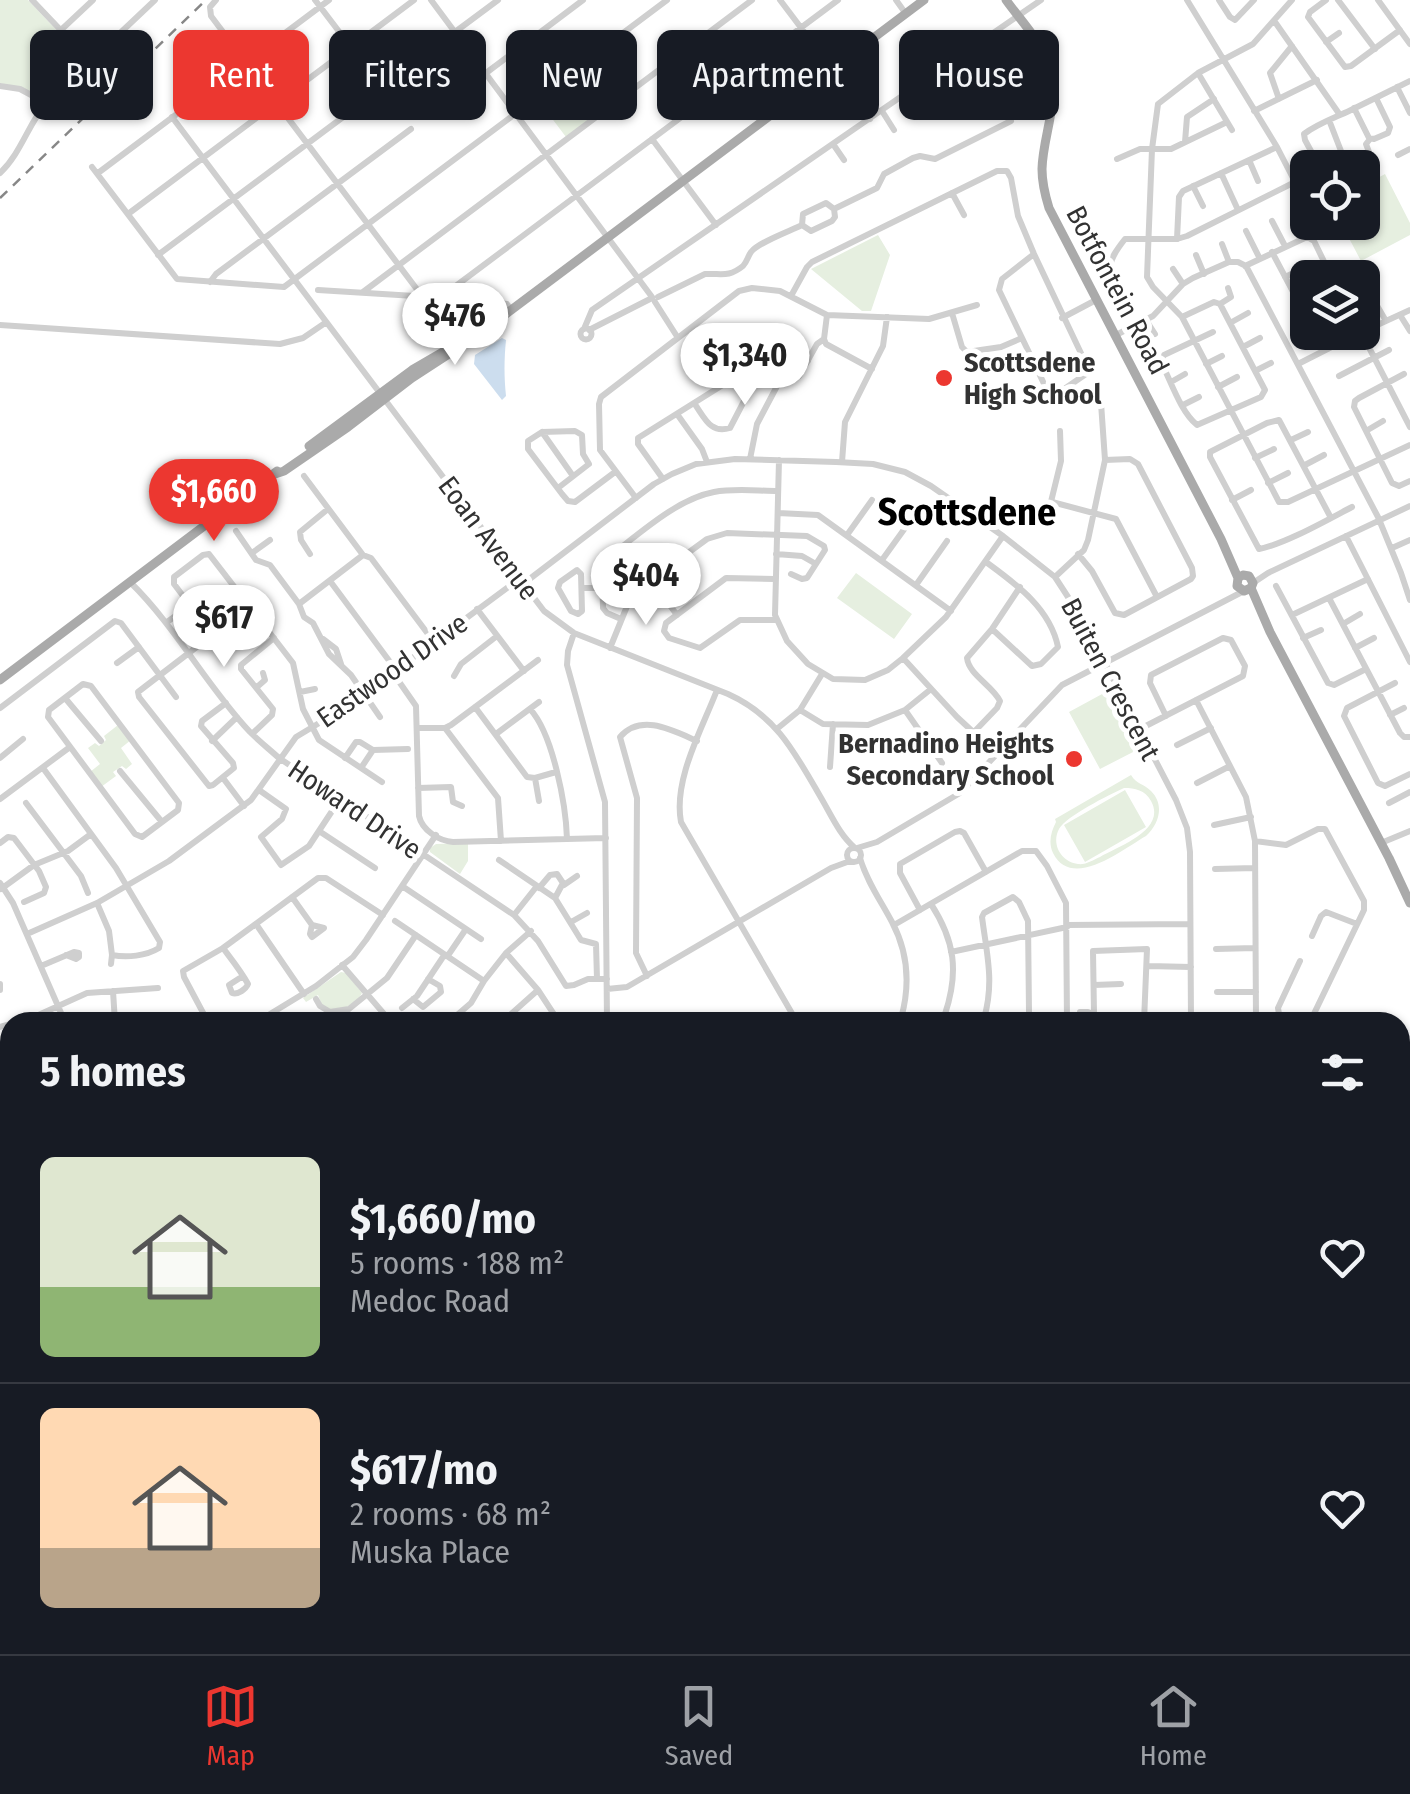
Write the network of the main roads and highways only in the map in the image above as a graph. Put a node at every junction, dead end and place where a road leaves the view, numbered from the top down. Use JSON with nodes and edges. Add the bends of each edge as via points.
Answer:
{"nodes":[{"id":1,"x":924,"y":0,"type":"edge"},
{"id":2,"x":1006,"y":0,"type":"edge"},
{"id":3,"x":0,"y":680,"type":"edge"},
{"id":4,"x":1389,"y":858,"type":"junction"},
{"id":5,"x":1410,"y":893,"type":"edge"},
{"id":6,"x":1410,"y":903,"type":"edge"}],
"edges":[{"from":1,"to":3,"type":"main road"},
{"from":2,"to":4,"type":"main road","name":"Botfontein Road","via":[[1045,56],[1053,88],[1042,168],[1058,228]]},
{"from":4,"to":5,"type":"main road","name":"Botfontein Road"},
{"from":4,"to":6,"type":"main road","name":"Botfontein Road"}]}
